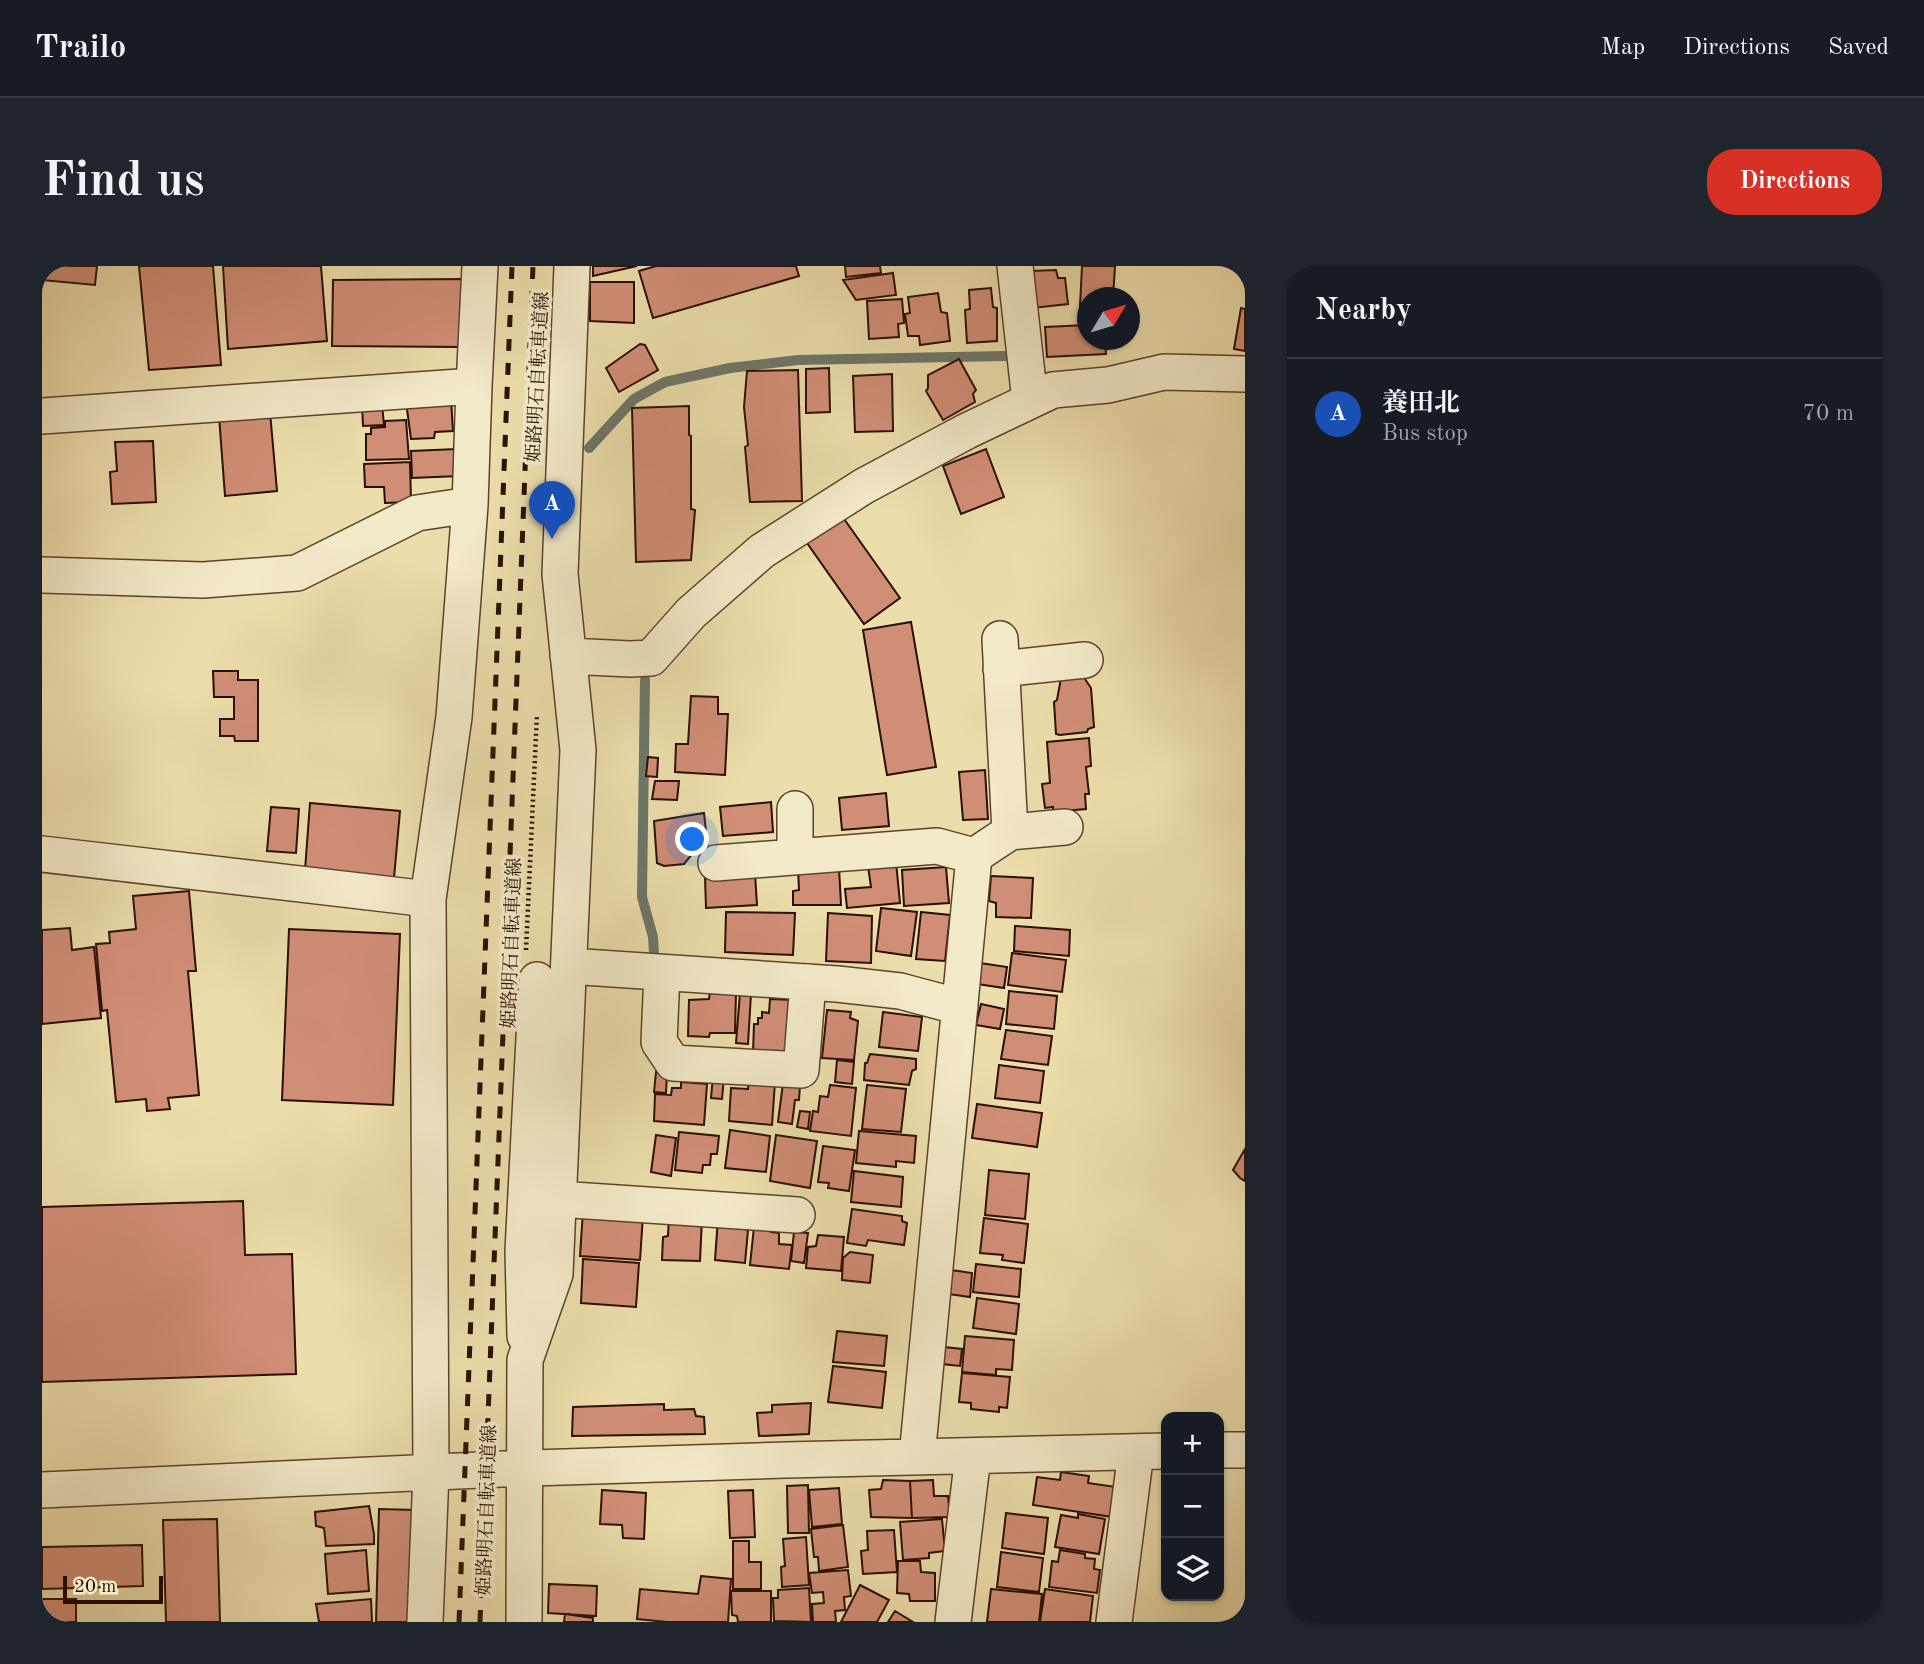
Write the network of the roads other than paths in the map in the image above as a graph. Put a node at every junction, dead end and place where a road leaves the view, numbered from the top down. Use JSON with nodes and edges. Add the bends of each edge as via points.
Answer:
{"nodes":[{"id":1,"x":480,"y":266,"type":"edge"},
{"id":2,"x":572,"y":266,"type":"edge"},
{"id":3,"x":1015,"y":266,"type":"edge"},
{"id":4,"x":1245,"y":374,"type":"edge"},
{"id":5,"x":474,"y":387,"type":"junction"},
{"id":6,"x":1030,"y":401,"type":"junction"},
{"id":7,"x":42,"y":416,"type":"edge"},
{"id":8,"x":470,"y":505,"type":"junction"},
{"id":9,"x":42,"y":575,"type":"edge"},
{"id":10,"x":568,"y":656,"type":"junction"},
{"id":11,"x":1085,"y":660,"type":"dead end"},
{"id":12,"x":795,"y":809,"type":"dead end"},
{"id":13,"x":1065,"y":827,"type":"dead end"},
{"id":14,"x":1010,"y":832,"type":"junction"},
{"id":15,"x":42,"y":854,"type":"edge"},
{"id":16,"x":795,"y":856,"type":"junction"},
{"id":17,"x":975,"y":856,"type":"junction"},
{"id":18,"x":716,"y":863,"type":"dead end"},
{"id":19,"x":428,"y":899,"type":"junction"},
{"id":20,"x":569,"y":966,"type":"junction"},
{"id":21,"x":531,"y":968,"type":"road end"},
{"id":22,"x":662,"y":973,"type":"junction"},
{"id":23,"x":808,"y":982,"type":"junction"},
{"id":24,"x":960,"y":1007,"type":"junction"},
{"id":25,"x":558,"y":1199,"type":"junction"},
{"id":26,"x":797,"y":1214,"type":"dead end"},
{"id":27,"x":525,"y":1360,"type":"junction"},
{"id":28,"x":1224,"y":1450,"type":"edge"},
{"id":29,"x":1245,"y":1450,"type":"edge"},
{"id":30,"x":1151,"y":1451,"type":"edge"},
{"id":31,"x":973,"y":1456,"type":"junction"},
{"id":32,"x":917,"y":1457,"type":"junction"},
{"id":33,"x":524,"y":1470,"type":"junction"},
{"id":34,"x":431,"y":1473,"type":"junction"},
{"id":35,"x":42,"y":1490,"type":"edge"},
{"id":36,"x":425,"y":1622,"type":"edge"},
{"id":37,"x":524,"y":1622,"type":"edge"},
{"id":38,"x":953,"y":1622,"type":"edge"},
{"id":39,"x":1114,"y":1622,"type":"edge"}],
"edges":[{"from":1,"to":5,"type":"street"},
{"from":2,"to":10,"type":"street","via":[[560,574]]},
{"from":3,"to":6,"type":"street"},
{"from":4,"to":6,"type":"street","via":[[1164,372],[1108,385],[1053,390]]},
{"from":5,"to":7,"type":"street"},
{"from":5,"to":8,"type":"street"},
{"from":6,"to":10,"type":"street","via":[[864,486],[762,551],[691,613],[651,657]]},
{"from":8,"to":9,"type":"street","via":[[417,513],[297,573],[203,580]]},
{"from":8,"to":19,"type":"street","via":[[454,718]]},
{"from":10,"to":20,"type":"street","via":[[578,750]]},
{"from":11,"to":14,"type":"street","via":[[1001,654]]},
{"from":12,"to":16,"type":"street"},
{"from":13,"to":14,"type":"street"},
{"from":14,"to":17,"type":"street"},
{"from":15,"to":19,"type":"street"},
{"from":16,"to":17,"type":"street","via":[[937,846]]},
{"from":16,"to":18,"type":"street"},
{"from":17,"to":24,"type":"street"},
{"from":19,"to":34,"type":"street"},
{"from":20,"to":22,"type":"street"},
{"from":20,"to":25,"type":"street"},
{"from":21,"to":27,"type":"street","via":[[523,1251]]},
{"from":22,"to":23,"type":"street"},
{"from":22,"to":23,"type":"street","via":[[659,1042],[673,1063],[802,1069]]},
{"from":23,"to":24,"type":"street","via":[[900,991]]},
{"from":24,"to":32,"type":"street"},
{"from":25,"to":26,"type":"street"},
{"from":25,"to":27,"type":"street","via":[[555,1274]]},
{"from":27,"to":33,"type":"street"},
{"from":28,"to":29,"type":"street"},
{"from":30,"to":31,"type":"street"},
{"from":30,"to":39,"type":"street"},
{"from":31,"to":32,"type":"street"},
{"from":31,"to":38,"type":"street"},
{"from":32,"to":33,"type":"street"},
{"from":33,"to":34,"type":"street"},
{"from":33,"to":37,"type":"street"},
{"from":34,"to":35,"type":"street"},
{"from":34,"to":36,"type":"street"}]}
